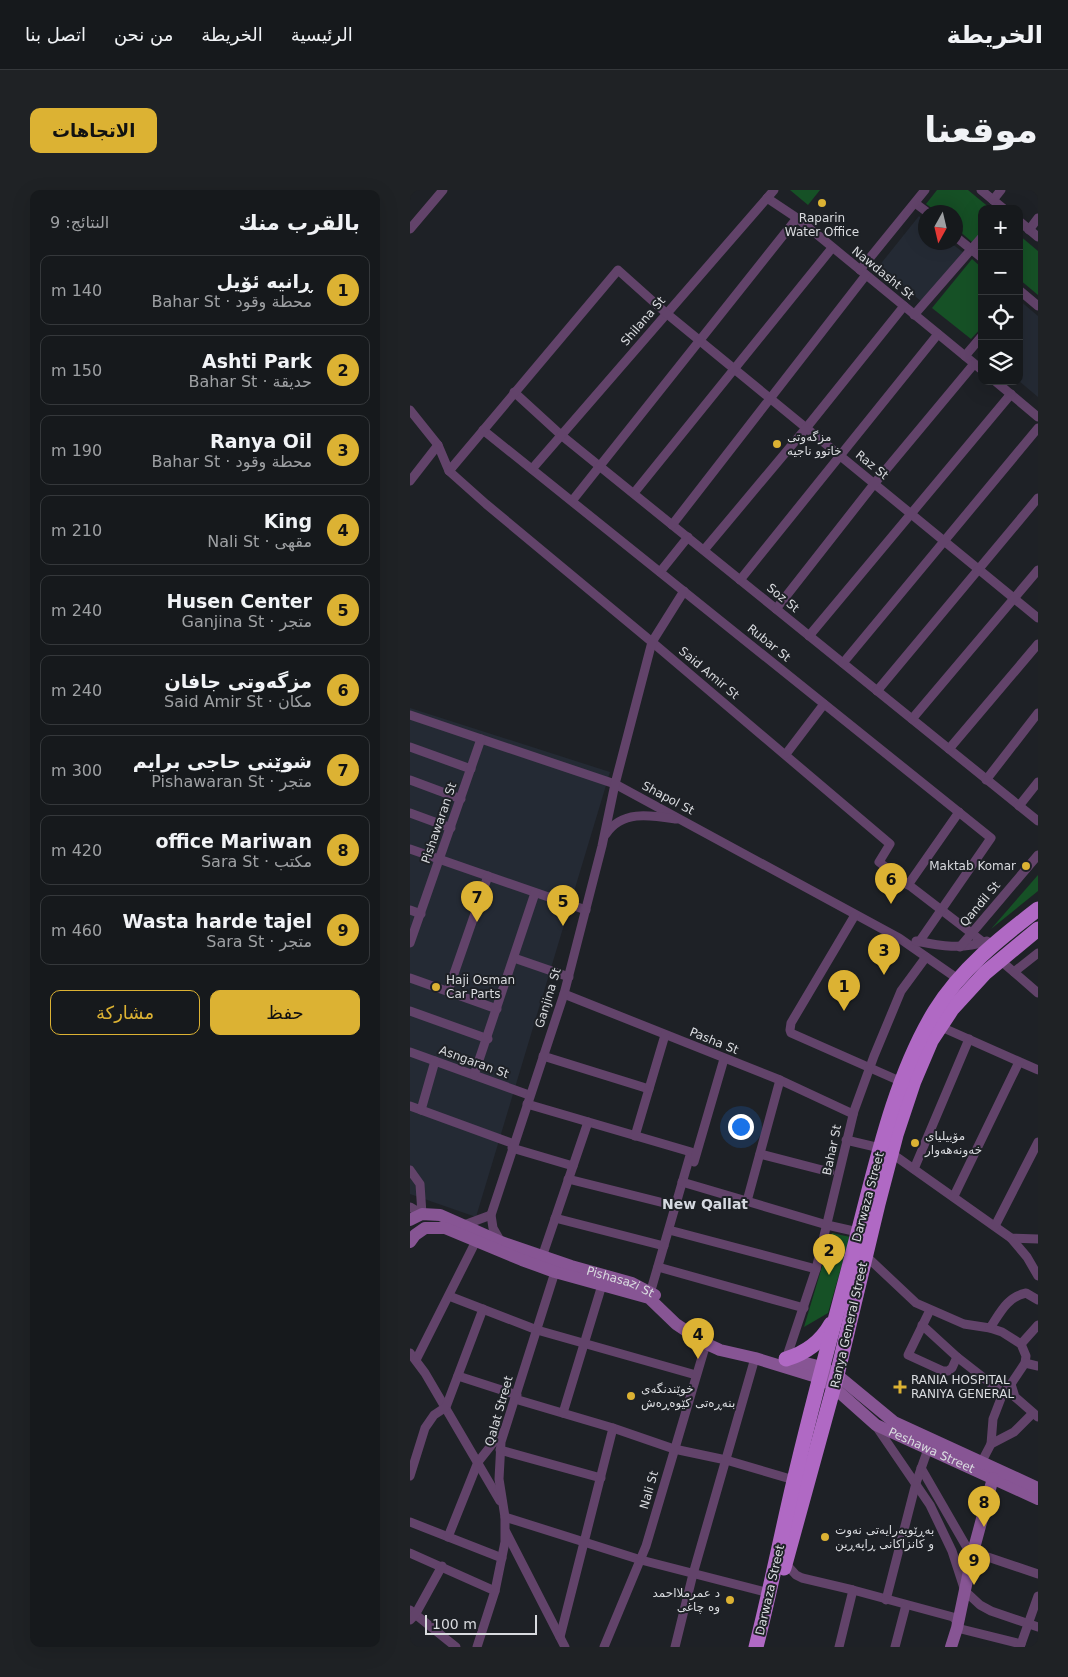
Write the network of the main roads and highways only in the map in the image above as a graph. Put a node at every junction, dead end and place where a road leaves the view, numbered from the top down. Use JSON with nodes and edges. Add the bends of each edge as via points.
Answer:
{"nodes":[{"id":1,"x":1038,"y":909,"type":"edge"},
{"id":2,"x":1038,"y":929,"type":"edge"},
{"id":3,"x":886,"y":1151,"type":"junction"},
{"id":4,"x":422,"y":1214,"type":"junction"},
{"id":5,"x":410,"y":1220,"type":"edge"},
{"id":6,"x":426,"y":1228,"type":"junction"},
{"id":7,"x":410,"y":1242,"type":"edge"},
{"id":8,"x":650,"y":1295,"type":"junction"},
{"id":9,"x":837,"y":1311,"type":"junction"},
{"id":10,"x":706,"y":1340,"type":"junction"},
{"id":11,"x":786,"y":1359,"type":"junction"},
{"id":12,"x":821,"y":1372,"type":"junction"},
{"id":13,"x":836,"y":1381,"type":"junction"},
{"id":14,"x":993,"y":1478,"type":"junction"},
{"id":15,"x":1037,"y":1495,"type":"edge"},
{"id":16,"x":756,"y":1647,"type":"edge"},
{"id":17,"x":764,"y":1647,"type":"edge"},
{"id":18,"x":951,"y":1647,"type":"edge"}],
"edges":[{"from":1,"to":3,"type":"highway","name":"Darwaza Street","via":[[976,960],[936,1009],[902,1082]]},
{"from":2,"to":3,"type":"highway","name":"Ranya General Street","via":[[966,992],[939,1026]]},
{"from":3,"to":9,"type":"highway","name":"Darwaza Street","via":[[858,1232]]},
{"from":3,"to":13,"type":"highway","name":"Ranya General Street"},
{"from":4,"to":5,"type":"main road"},
{"from":4,"to":6,"type":"main road"},
{"from":4,"to":8,"type":"main road","name":"Pishasazi St","via":[[433,1213],[542,1257],[632,1283]]},
{"from":6,"to":7,"type":"main road"},
{"from":6,"to":8,"type":"main road","name":"Pishasazi St","via":[[445,1228],[555,1272]]},
{"from":8,"to":10,"type":"main road","name":"Pishasazi St","via":[[676,1324],[696,1339]]},
{"from":9,"to":11,"type":"highway","via":[[818,1341],[804,1352]]},
{"from":9,"to":12,"type":"highway","name":"Darwaza Street"},
{"from":10,"to":11,"type":"main road","name":"Pishasazi St"},
{"from":10,"to":12,"type":"main road","name":"Pishasazi St","via":[[720,1350]]},
{"from":11,"to":12,"type":"main road","name":"Pishasazi St"},
{"from":12,"to":13,"type":"main road","name":"Pishasazi St"},
{"from":12,"to":16,"type":"highway","name":"Darwaza Street"},
{"from":13,"to":14,"type":"main road","name":"Peshawa Street","via":[[876,1426]]},
{"from":13,"to":15,"type":"main road","name":"Peshawa Street","via":[[894,1422],[981,1463]]},
{"from":13,"to":17,"type":"highway","name":"Ranya General Street"},
{"from":14,"to":15,"type":"main road","name":"Peshawa Street"},
{"from":14,"to":18,"type":"main road"}]}
